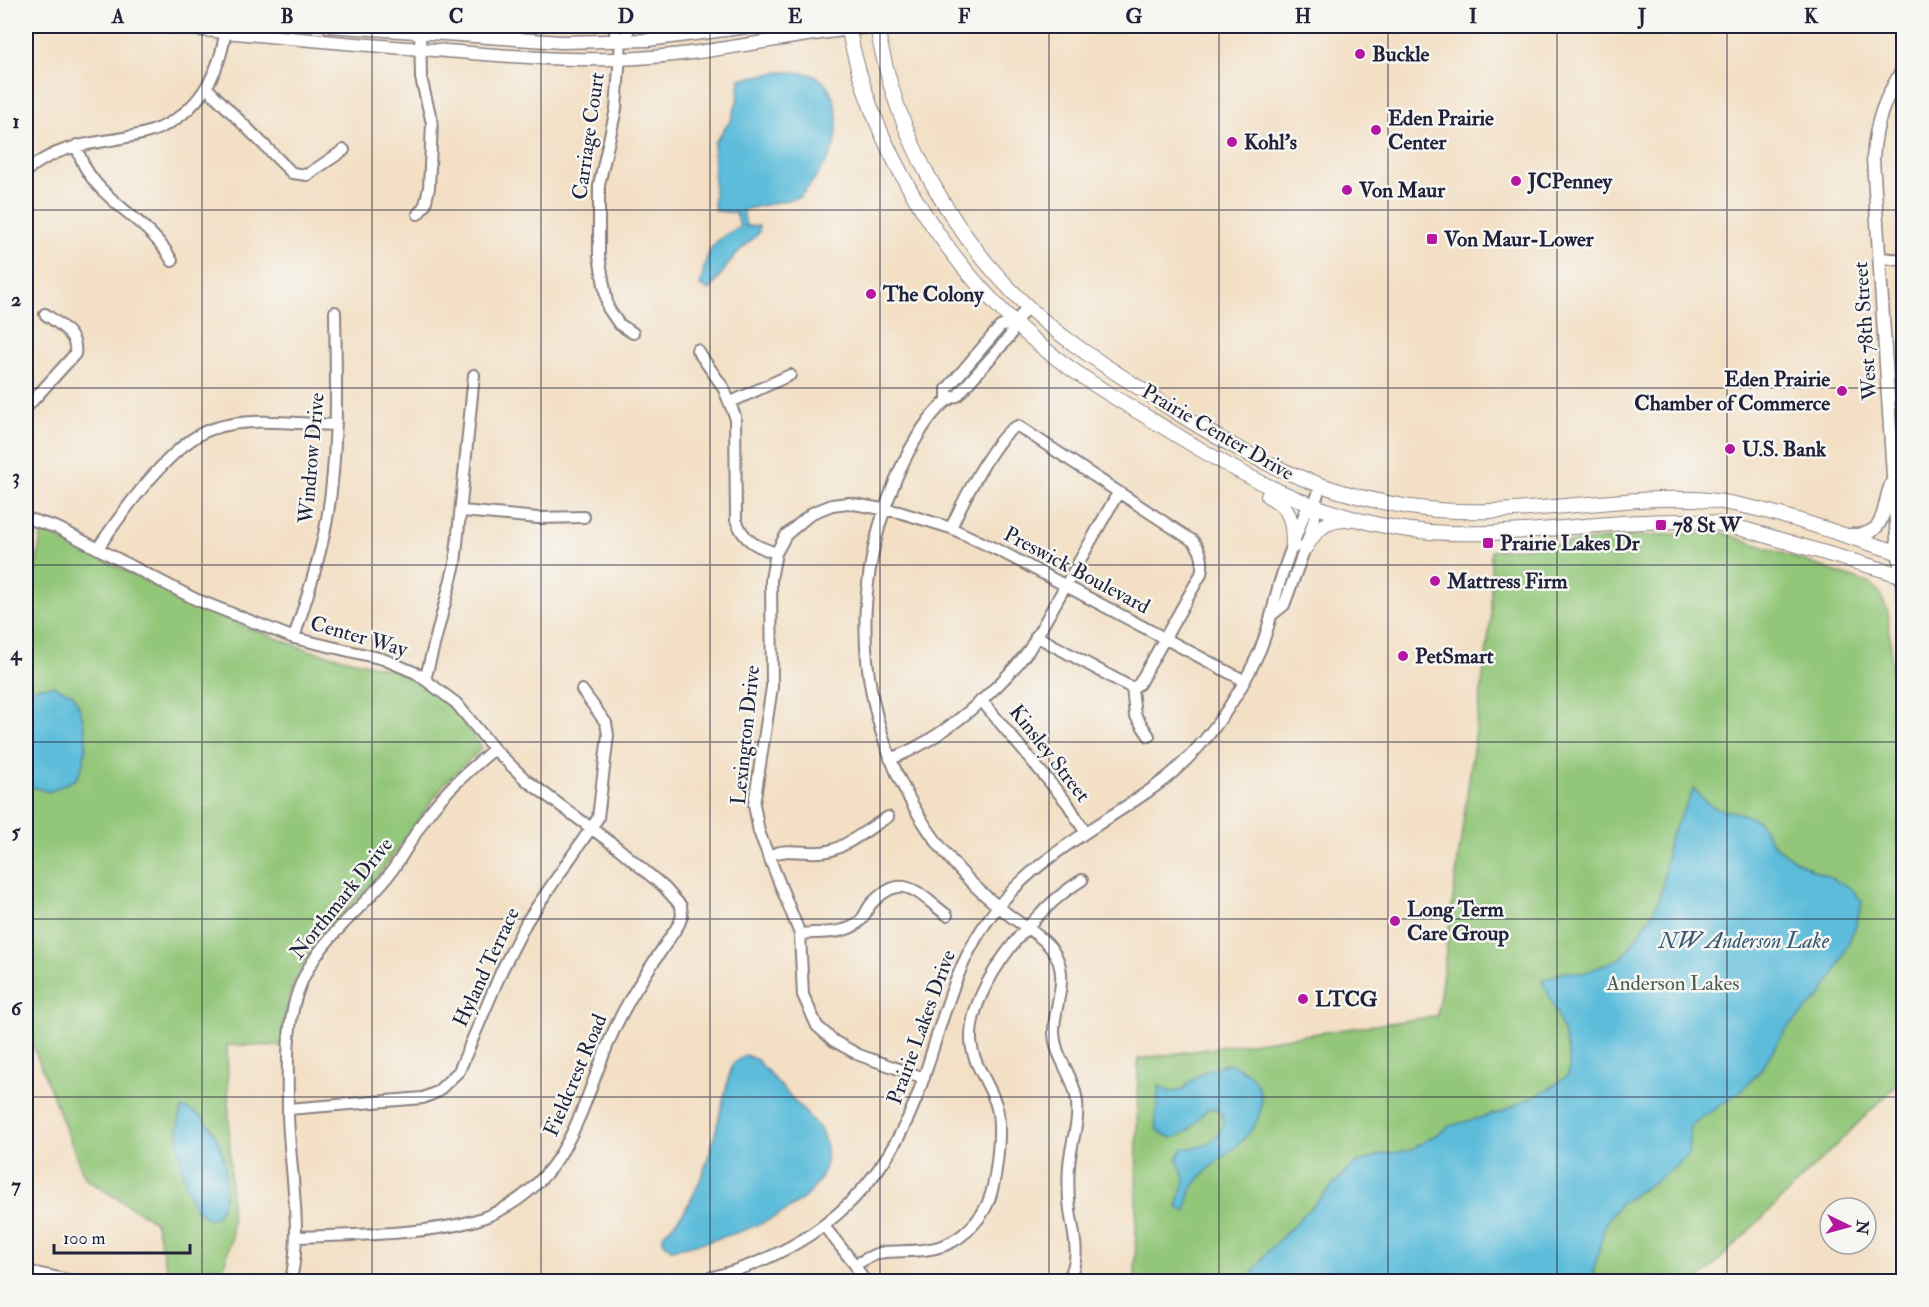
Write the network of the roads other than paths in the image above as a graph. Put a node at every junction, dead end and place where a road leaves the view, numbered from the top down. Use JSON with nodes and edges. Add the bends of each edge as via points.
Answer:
{"nodes":[{"id":1,"x":158,"y":26,"type":"edge"},
{"id":2,"x":328,"y":26,"type":"edge"},
{"id":3,"x":615,"y":26,"type":"edge"},
{"id":4,"x":627,"y":26,"type":"edge"},
{"id":5,"x":755,"y":26,"type":"edge"},
{"id":6,"x":877,"y":26,"type":"edge"},
{"id":7,"x":849,"y":27,"type":"edge"},
{"id":8,"x":420,"y":28,"type":"edge"},
{"id":9,"x":226,"y":29,"type":"edge"},
{"id":10,"x":621,"y":41,"type":"junction"},
{"id":11,"x":420,"y":49,"type":"junction"},
{"id":12,"x":619,"y":59,"type":"junction"},
{"id":13,"x":1904,"y":69,"type":"edge"},
{"id":14,"x":207,"y":88,"type":"junction"},
{"id":15,"x":77,"y":145,"type":"junction"},
{"id":16,"x":344,"y":150,"type":"dead end"},
{"id":17,"x":26,"y":171,"type":"edge"},
{"id":18,"x":417,"y":214,"type":"dead end"},
{"id":19,"x":1880,"y":258,"type":"junction"},
{"id":20,"x":1904,"y":260,"type":"edge"},
{"id":21,"x":172,"y":261,"type":"dead end"},
{"id":22,"x":1028,"y":307,"type":"junction"},
{"id":23,"x":335,"y":312,"type":"dead end"},
{"id":24,"x":45,"y":314,"type":"dead end"},
{"id":25,"x":1015,"y":322,"type":"junction"},
{"id":26,"x":633,"y":333,"type":"dead end"},
{"id":27,"x":697,"y":350,"type":"dead end"},
{"id":28,"x":474,"y":375,"type":"dead end"},
{"id":29,"x":790,"y":375,"type":"dead end"},
{"id":30,"x":730,"y":402,"type":"junction"},
{"id":31,"x":26,"y":408,"type":"edge"},
{"id":32,"x":336,"y":425,"type":"junction"},
{"id":33,"x":1202,"y":451,"type":"junction"},
{"id":34,"x":1894,"y":478,"type":"junction"},
{"id":35,"x":1320,"y":487,"type":"junction"},
{"id":36,"x":1118,"y":493,"type":"junction"},
{"id":37,"x":1314,"y":506,"type":"junction"},
{"id":38,"x":884,"y":508,"type":"junction"},
{"id":39,"x":462,"y":511,"type":"junction"},
{"id":40,"x":584,"y":517,"type":"dead end"},
{"id":41,"x":26,"y":518,"type":"edge"},
{"id":42,"x":1361,"y":520,"type":"junction"},
{"id":43,"x":951,"y":528,"type":"junction"},
{"id":44,"x":1841,"y":535,"type":"junction"},
{"id":45,"x":1299,"y":547,"type":"junction"},
{"id":46,"x":98,"y":548,"type":"junction"},
{"id":47,"x":776,"y":553,"type":"junction"},
{"id":48,"x":1901,"y":553,"type":"edge"},
{"id":49,"x":1902,"y":576,"type":"edge"},
{"id":50,"x":1065,"y":586,"type":"junction"},
{"id":51,"x":1904,"y":598,"type":"edge"},
{"id":52,"x":1036,"y":636,"type":"junction"},
{"id":53,"x":294,"y":638,"type":"junction"},
{"id":54,"x":1165,"y":639,"type":"junction"},
{"id":55,"x":425,"y":680,"type":"junction"},
{"id":56,"x":1245,"y":681,"type":"junction"},
{"id":57,"x":1132,"y":688,"type":"junction"},
{"id":58,"x":582,"y":690,"type":"dead end"},
{"id":59,"x":981,"y":700,"type":"junction"},
{"id":60,"x":1149,"y":736,"type":"dead end"},
{"id":61,"x":494,"y":749,"type":"junction"},
{"id":62,"x":890,"y":759,"type":"junction"},
{"id":63,"x":888,"y":817,"type":"dead end"},
{"id":64,"x":591,"y":829,"type":"junction"},
{"id":65,"x":1085,"y":832,"type":"junction"},
{"id":66,"x":768,"y":856,"type":"junction"},
{"id":67,"x":1082,"y":880,"type":"dead end"},
{"id":68,"x":998,"y":906,"type":"junction"},
{"id":69,"x":947,"y":915,"type":"dead end"},
{"id":70,"x":682,"y":916,"type":"joint"},
{"id":71,"x":1027,"y":929,"type":"junction"},
{"id":72,"x":800,"y":934,"type":"junction"},
{"id":73,"x":924,"y":1078,"type":"junction"},
{"id":74,"x":288,"y":1109,"type":"junction"},
{"id":75,"x":824,"y":1226,"type":"junction"},
{"id":76,"x":297,"y":1237,"type":"junction"},
{"id":77,"x":855,"y":1265,"type":"junction"},
{"id":78,"x":26,"y":1270,"type":"edge"},
{"id":79,"x":78,"y":1281,"type":"edge"},
{"id":80,"x":291,"y":1281,"type":"edge"},
{"id":81,"x":693,"y":1281,"type":"edge"},
{"id":82,"x":865,"y":1281,"type":"edge"},
{"id":83,"x":1066,"y":1281,"type":"edge"}],
"edges":[{"from":1,"to":9,"type":"street"},
{"from":2,"to":8,"type":"street"},
{"from":3,"to":10,"type":"street"},
{"from":4,"to":10,"type":"street","via":[[628,32]]},
{"from":5,"to":10,"type":"street"},
{"from":6,"to":7,"type":"street"},
{"from":6,"to":22,"type":"main road","name":"Prairie Center Drive","via":[[896,102],[924,170],[991,268]]},
{"from":7,"to":12,"type":"street"},
{"from":7,"to":25,"type":"main road","name":"Prairie Center Drive","via":[[871,109],[912,189],[955,256]]},
{"from":8,"to":10,"type":"street","via":[[518,41]]},
{"from":8,"to":11,"type":"street"},
{"from":9,"to":11,"type":"street"},
{"from":9,"to":14,"type":"street","via":[[222,56]]},
{"from":10,"to":12,"type":"street","name":"Carriage Court"},
{"from":11,"to":12,"type":"street","via":[[541,59]]},
{"from":11,"to":18,"type":"street","via":[[421,78],[432,123],[429,188],[425,205]]},
{"from":12,"to":26,"type":"street","name":"Carriage Court","via":[[616,109],[599,185],[599,256],[608,308],[619,324]]},
{"from":13,"to":19,"type":"street","name":"West 78th Street","via":[[1884,102],[1874,139]]},
{"from":14,"to":15,"type":"street","via":[[178,117],[161,127],[143,134]]},
{"from":14,"to":16,"type":"street","via":[[292,173],[307,175]]},
{"from":15,"to":17,"type":"street"},
{"from":15,"to":21,"type":"street","via":[[85,171],[163,243]]},
{"from":19,"to":20,"type":"street"},
{"from":19,"to":34,"type":"street","name":"West 78th Street"},
{"from":22,"to":25,"type":"street"},
{"from":22,"to":35,"type":"main road","name":"Prairie Center Drive","via":[[1212,437]]},
{"from":23,"to":32,"type":"street","name":"Windrow Drive"},
{"from":24,"to":31,"type":"street","via":[[69,332],[75,354]]},
{"from":25,"to":33,"type":"main road","name":"Prairie Center Drive","via":[[1081,375]]},
{"from":25,"to":38,"type":"street","via":[[1000,327],[947,388],[947,399],[912,448]]},
{"from":27,"to":30,"type":"street"},
{"from":28,"to":39,"type":"street"},
{"from":29,"to":30,"type":"street"},
{"from":30,"to":47,"type":"street","via":[[737,432],[736,520],[749,542]]},
{"from":32,"to":46,"type":"street","via":[[244,423],[209,429],[180,448],[125,510]]},
{"from":32,"to":53,"type":"street","name":"Windrow Drive","via":[[327,520]]},
{"from":33,"to":37,"type":"main road","name":"Prairie Center Drive","via":[[1269,489]]},
{"from":33,"to":45,"type":"main road","via":[[1238,481],[1283,504]]},
{"from":34,"to":44,"type":"street","via":[[1885,499],[1884,519],[1877,527],[1867,534]]},
{"from":34,"to":48,"type":"street","name":"West 78th Street"},
{"from":35,"to":37,"type":"street","name":"Prairie Lakes Drive"},
{"from":35,"to":44,"type":"main road","name":"Prairie Center Drive","via":[[1386,503],[1468,512],[1697,499],[1735,505]]},
{"from":36,"to":43,"type":"street","via":[[1022,426],[1014,426],[986,460]]},
{"from":36,"to":50,"type":"street"},
{"from":36,"to":54,"type":"street","via":[[1193,541],[1202,557],[1201,574]]},
{"from":37,"to":42,"type":"main road","name":"Prairie Center Drive"},
{"from":37,"to":45,"type":"street","name":"Prairie Lakes Drive","via":[[1305,512]]},
{"from":38,"to":43,"type":"street","name":"Preswick Boulevard"},
{"from":38,"to":47,"type":"street","name":"Lexington Drive","via":[[848,503],[812,513],[786,535]]},
{"from":38,"to":62,"type":"street","via":[[868,580],[865,643],[870,688]]},
{"from":39,"to":40,"type":"street","via":[[538,518]]},
{"from":39,"to":55,"type":"street","via":[[455,564]]},
{"from":41,"to":46,"type":"street","name":"Center Way","via":[[58,528]]},
{"from":42,"to":45,"type":"main road","via":[[1323,524]]},
{"from":42,"to":49,"type":"main road","name":"Prairie Center Drive","via":[[1456,534],[1708,522]]},
{"from":43,"to":50,"type":"street","name":"Preswick Boulevard"},
{"from":44,"to":48,"type":"main road","name":"Prairie Center Drive"},
{"from":45,"to":56,"type":"street","name":"Prairie Lakes Drive","via":[[1274,601],[1274,613]]},
{"from":46,"to":53,"type":"street","name":"Center Way","via":[[195,599]]},
{"from":47,"to":66,"type":"street","name":"Lexington Drive","via":[[771,586],[772,687],[754,804]]},
{"from":48,"to":49,"type":"street","name":"West 78th Street"},
{"from":49,"to":51,"type":"street","name":"West 78th Street"},
{"from":50,"to":52,"type":"street"},
{"from":50,"to":54,"type":"street","name":"Preswick Boulevard"},
{"from":52,"to":57,"type":"street"},
{"from":52,"to":59,"type":"street","via":[[1016,668]]},
{"from":53,"to":55,"type":"street","name":"Center Way","via":[[383,659]]},
{"from":54,"to":56,"type":"street","name":"Preswick Boulevard"},
{"from":54,"to":57,"type":"street","via":[[1143,680]]},
{"from":55,"to":61,"type":"street","name":"Center Way","via":[[456,703]]},
{"from":56,"to":65,"type":"street","name":"Prairie Lakes Drive","via":[[1227,711],[1181,764],[1154,788]]},
{"from":57,"to":60,"type":"street","via":[[1135,715]]},
{"from":58,"to":64,"type":"street","name":"Hyland Terrace","via":[[606,723],[608,735],[601,811]]},
{"from":59,"to":62,"type":"street","via":[[919,746]]},
{"from":59,"to":65,"type":"street","name":"Kinsley Street","via":[[1068,804]]},
{"from":61,"to":64,"type":"street","name":"Center Way","via":[[526,780]]},
{"from":61,"to":74,"type":"street","name":"Northmark Drive","via":[[447,791],[384,880],[311,962],[292,1016]]},
{"from":62,"to":68,"type":"street","via":[[925,827],[955,865]]},
{"from":63,"to":66,"type":"street","via":[[834,849],[789,849]]},
{"from":64,"to":70,"type":"street","name":"Center Way","via":[[663,887],[681,906]]},
{"from":64,"to":74,"type":"street","name":"Hyland Terrace","via":[[527,921],[466,1058],[450,1081],[423,1098],[409,1101]]},
{"from":65,"to":68,"type":"street","name":"Prairie Lakes Drive","via":[[1048,857]]},
{"from":66,"to":72,"type":"street","name":"Lexington Drive"},
{"from":67,"to":71,"type":"street","via":[[1061,893]]},
{"from":68,"to":71,"type":"street"},
{"from":68,"to":73,"type":"street","name":"Prairie Lakes Drive","via":[[956,978]]},
{"from":69,"to":72,"type":"street","via":[[910,889],[896,885],[870,905],[859,923],[840,931]]},
{"from":70,"to":76,"type":"street","name":"Fieldcrest Road","via":[[615,1028],[569,1144],[534,1187],[490,1215],[470,1221]]},
{"from":71,"to":77,"type":"street","via":[[987,986],[973,1025],[972,1052],[992,1092],[999,1125],[991,1194],[985,1210],[951,1243],[920,1252],[883,1252]]},
{"from":71,"to":83,"type":"street","via":[[1048,944],[1060,967],[1054,1030],[1078,1111],[1068,1188],[1077,1246],[1075,1263]]},
{"from":72,"to":73,"type":"street","name":"Lexington Drive","via":[[803,995],[818,1026],[834,1041],[859,1055]]},
{"from":73,"to":75,"type":"street","name":"Prairie Lakes Drive","via":[[913,1112],[879,1172],[857,1198]]},
{"from":74,"to":76,"type":"street","name":"Northmark Drive"},
{"from":75,"to":77,"type":"street"},
{"from":75,"to":81,"type":"street","name":"Prairie Lakes Drive","via":[[775,1256],[743,1269]]},
{"from":76,"to":80,"type":"street","name":"Northmark Drive"},
{"from":77,"to":82,"type":"street"},
{"from":78,"to":79,"type":"street"}]}
